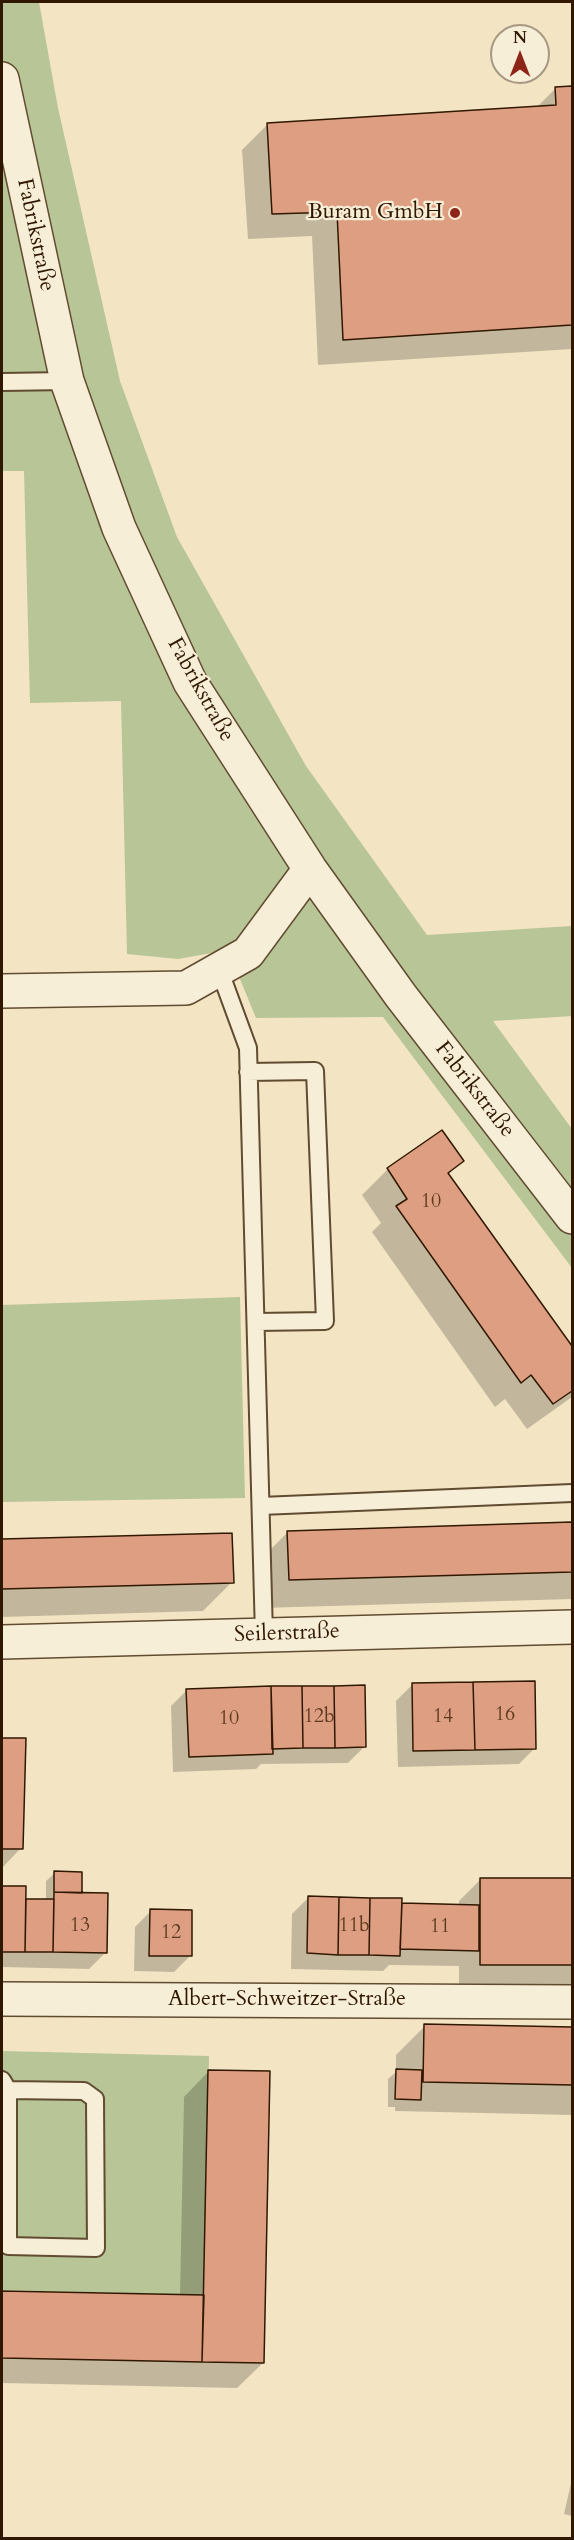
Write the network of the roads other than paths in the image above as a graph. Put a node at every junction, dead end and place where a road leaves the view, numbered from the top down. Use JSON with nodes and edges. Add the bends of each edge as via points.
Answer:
{"nodes":[{"id":1,"x":2,"y":79,"type":"edge"},
{"id":2,"x":67,"y":381,"type":"junction"},
{"id":3,"x":2,"y":382,"type":"edge"},
{"id":4,"x":310,"y":869,"type":"junction"},
{"id":5,"x":219,"y":969,"type":"junction"},
{"id":6,"x":2,"y":991,"type":"edge"},
{"id":7,"x":248,"y":1072,"type":"junction"},
{"id":8,"x":573,"y":1217,"type":"edge"},
{"id":9,"x":256,"y":1322,"type":"junction"},
{"id":10,"x":573,"y":1493,"type":"edge"},
{"id":11,"x":261,"y":1506,"type":"junction"},
{"id":12,"x":573,"y":1627,"type":"edge"},
{"id":13,"x":264,"y":1635,"type":"junction"},
{"id":14,"x":2,"y":1642,"type":"edge"},
{"id":15,"x":2,"y":1999,"type":"edge"},
{"id":16,"x":573,"y":2002,"type":"edge"},
{"id":17,"x":5,"y":2085,"type":"edge"}],
"edges":[{"from":1,"to":2,"type":"street","name":"Fabrikstraße"},
{"from":2,"to":3,"type":"lane"},
{"from":2,"to":4,"type":"street","name":"Fabrikstraße","via":[[119,528],[190,682]]},
{"from":4,"to":5,"type":"street","via":[[248,953]]},
{"from":4,"to":8,"type":"street","name":"Fabrikstraße","via":[[401,996]]},
{"from":5,"to":6,"type":"street","via":[[186,988]]},
{"from":5,"to":7,"type":"lane","via":[[248,1048]]},
{"from":7,"to":9,"type":"lane"},
{"from":7,"to":9,"type":"lane","via":[[315,1071],[325,1321]]},
{"from":9,"to":11,"type":"lane"},
{"from":10,"to":11,"type":"lane"},
{"from":11,"to":13,"type":"lane"},
{"from":12,"to":13,"type":"street","name":"Seilerstraße"},
{"from":13,"to":14,"type":"street","name":"Seilerstraße"},
{"from":15,"to":16,"type":"street","name":"Albert-Schweitzer-Straße"},
{"from":17,"to":17,"type":"lane","via":[[8,2246],[96,2248],[95,2099],[84,2091]]}]}
